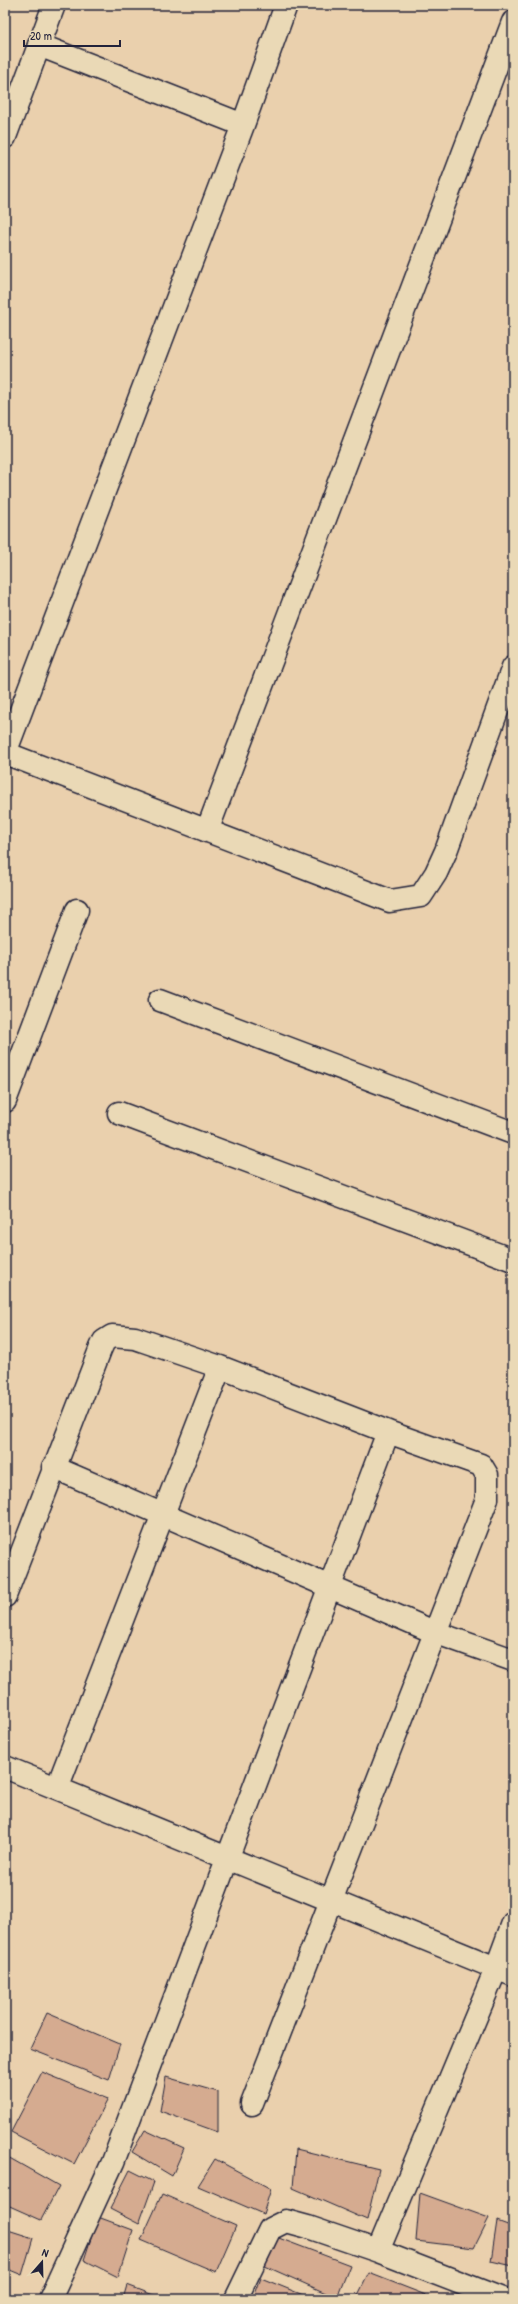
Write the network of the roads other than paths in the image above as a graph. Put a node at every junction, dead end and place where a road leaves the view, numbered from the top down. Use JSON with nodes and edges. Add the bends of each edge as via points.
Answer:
{"nodes":[{"id":1,"x":54,"y":5,"type":"edge"},
{"id":2,"x":286,"y":5,"type":"edge"},
{"id":3,"x":513,"y":22,"type":"edge"},
{"id":4,"x":39,"y":45,"type":"junction"},
{"id":5,"x":243,"y":125,"type":"junction"},
{"id":6,"x":5,"y":136,"type":"edge"},
{"id":7,"x":513,"y":667,"type":"edge"},
{"id":8,"x":5,"y":753,"type":"edge"},
{"id":9,"x":207,"y":831,"type":"junction"},
{"id":10,"x":77,"y":910,"type":"dead end"},
{"id":11,"x":160,"y":1000,"type":"dead end"},
{"id":12,"x":5,"y":1101,"type":"edge"},
{"id":13,"x":119,"y":1113,"type":"dead end"},
{"id":14,"x":513,"y":1133,"type":"edge"},
{"id":15,"x":513,"y":1260,"type":"edge"},
{"id":16,"x":220,"y":1367,"type":"junction"},
{"id":17,"x":388,"y":1432,"type":"junction"},
{"id":18,"x":53,"y":1467,"type":"junction"},
{"id":19,"x":164,"y":1514,"type":"junction"},
{"id":20,"x":331,"y":1586,"type":"junction"},
{"id":21,"x":5,"y":1596,"type":"edge"},
{"id":22,"x":434,"y":1632,"type":"junction"},
{"id":23,"x":513,"y":1660,"type":"edge"},
{"id":24,"x":5,"y":1767,"type":"edge"},
{"id":25,"x":57,"y":1788,"type":"junction"},
{"id":26,"x":226,"y":1858,"type":"junction"},
{"id":27,"x":330,"y":1901,"type":"junction"},
{"id":28,"x":513,"y":1923,"type":"edge"},
{"id":29,"x":504,"y":1972,"type":"edge"},
{"id":30,"x":252,"y":2104,"type":"dead end"},
{"id":31,"x":378,"y":2251,"type":"junction"},
{"id":32,"x":50,"y":2299,"type":"edge"},
{"id":33,"x":236,"y":2299,"type":"edge"},
{"id":34,"x":502,"y":2299,"type":"edge"}],
"edges":[{"from":1,"to":4,"type":"street"},
{"from":2,"to":5,"type":"street"},
{"from":3,"to":9,"type":"street"},
{"from":4,"to":5,"type":"street"},
{"from":4,"to":6,"type":"street"},
{"from":5,"to":8,"type":"street"},
{"from":7,"to":9,"type":"street","via":[[446,851],[421,896],[390,902]]},
{"from":8,"to":9,"type":"street"},
{"from":10,"to":12,"type":"street"},
{"from":11,"to":14,"type":"street"},
{"from":13,"to":15,"type":"street"},
{"from":16,"to":17,"type":"street"},
{"from":16,"to":18,"type":"street","via":[[135,1338],[112,1336],[104,1342],[100,1350]]},
{"from":16,"to":19,"type":"street"},
{"from":17,"to":20,"type":"street"},
{"from":17,"to":22,"type":"street","via":[[480,1465],[487,1475],[487,1499]]},
{"from":18,"to":19,"type":"street"},
{"from":18,"to":21,"type":"street"},
{"from":19,"to":20,"type":"street"},
{"from":19,"to":25,"type":"street"},
{"from":20,"to":22,"type":"street"},
{"from":20,"to":26,"type":"street"},
{"from":22,"to":23,"type":"street"},
{"from":22,"to":27,"type":"street"},
{"from":24,"to":25,"type":"street"},
{"from":25,"to":26,"type":"street"},
{"from":26,"to":27,"type":"street"},
{"from":26,"to":32,"type":"street","via":[[113,2162]]},
{"from":27,"to":29,"type":"street"},
{"from":27,"to":30,"type":"street"},
{"from":28,"to":29,"type":"street"},
{"from":29,"to":31,"type":"street"},
{"from":31,"to":33,"type":"street","via":[[308,2226],[286,2222],[270,2229]]},
{"from":31,"to":34,"type":"street"}]}
